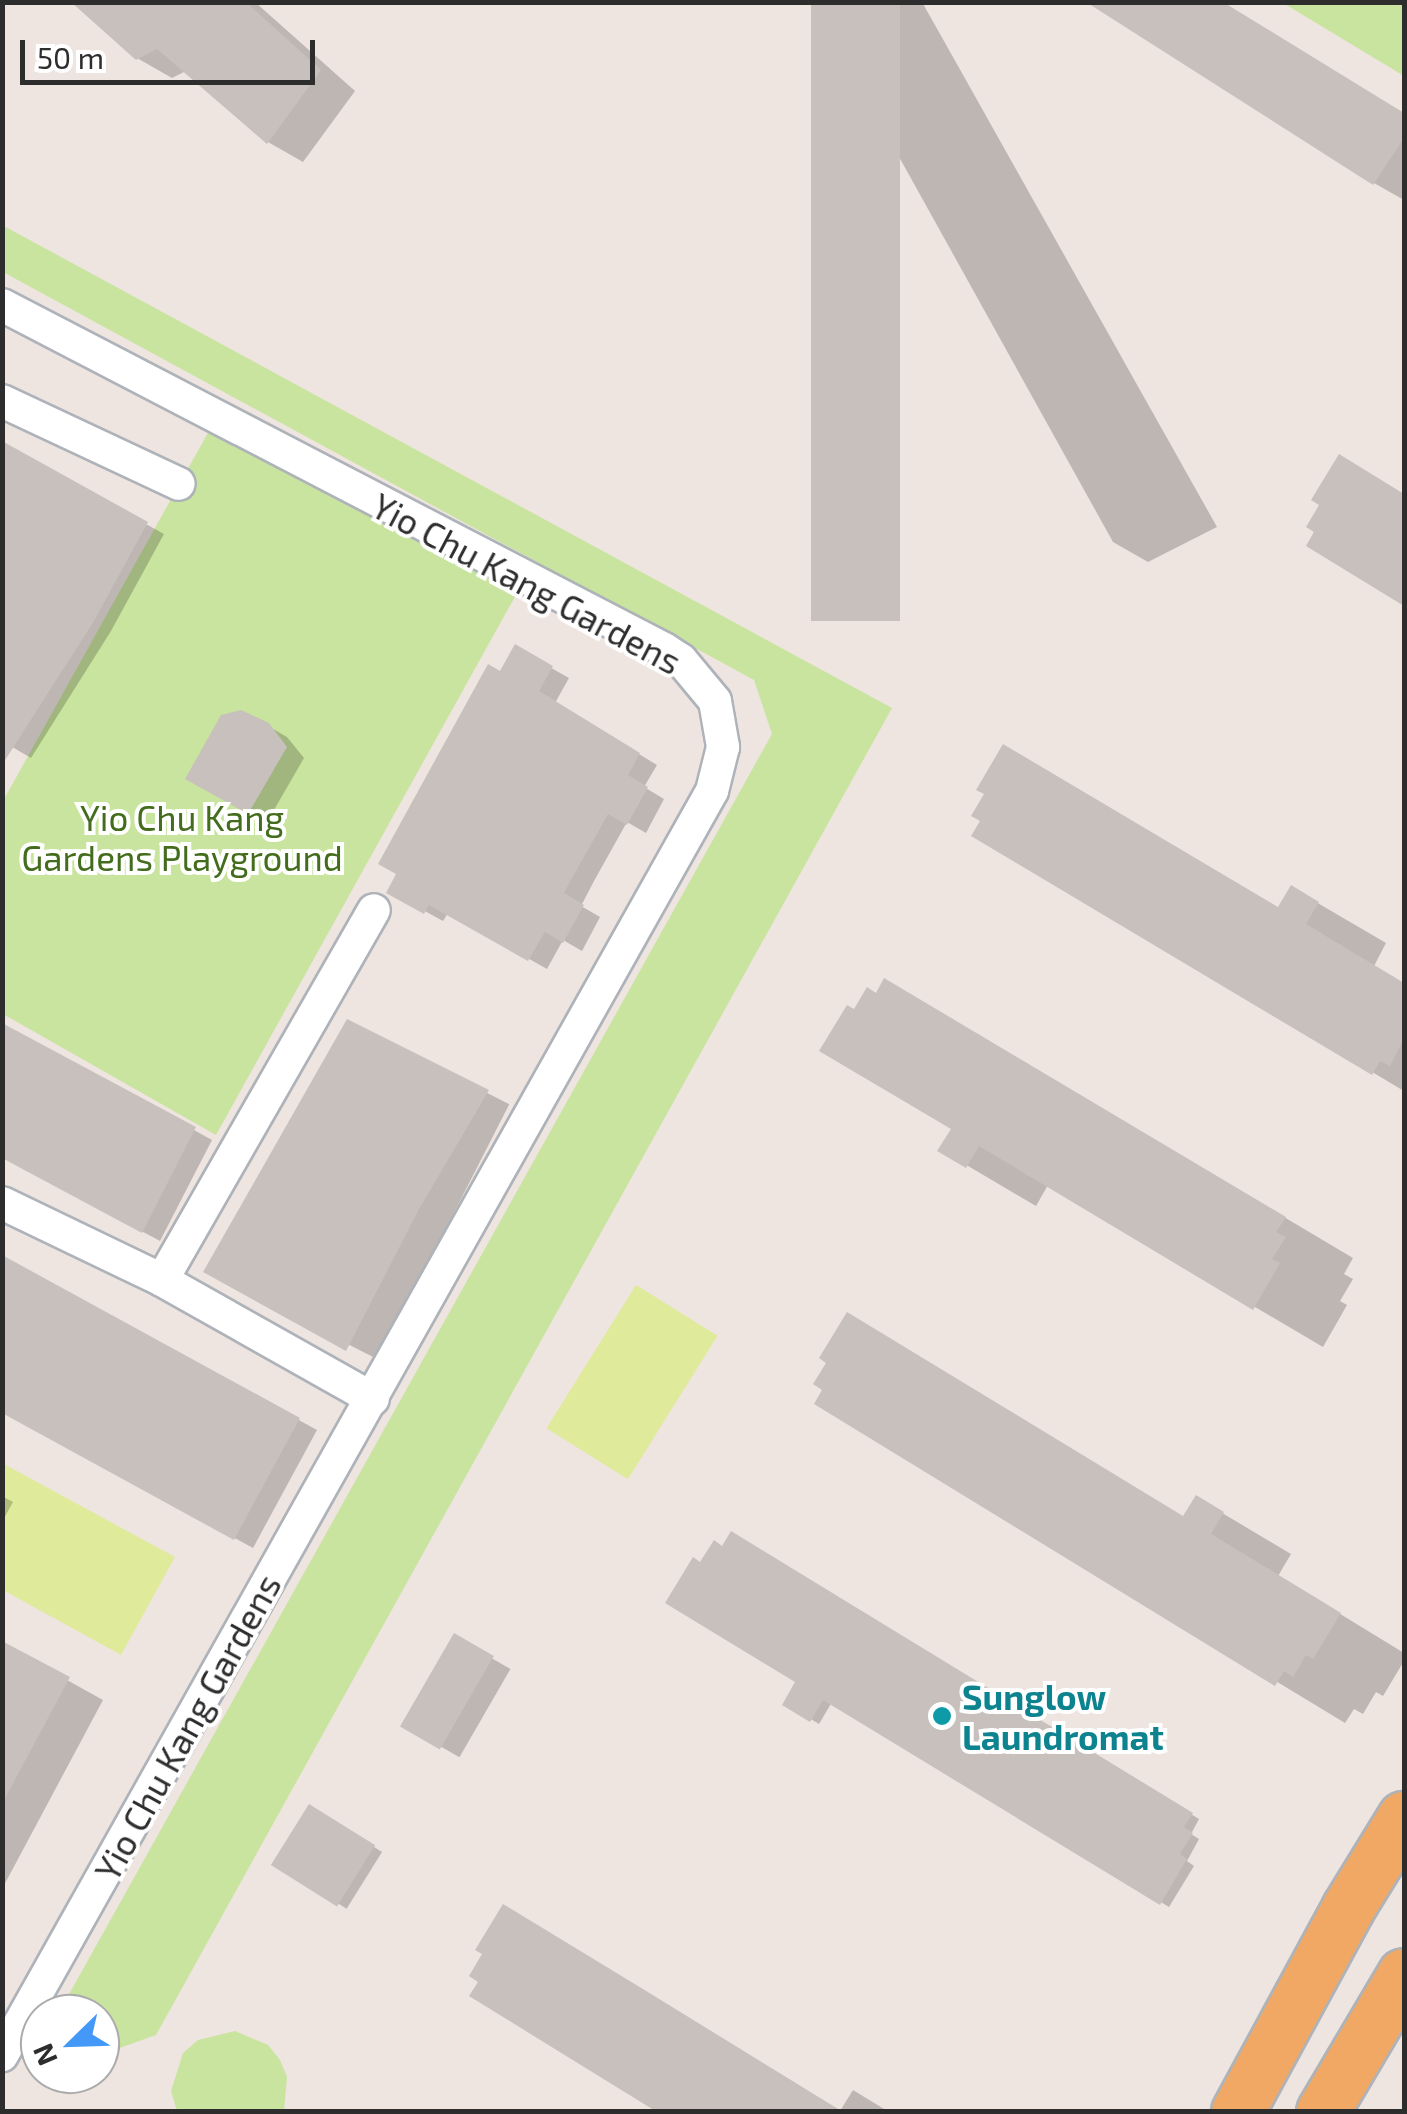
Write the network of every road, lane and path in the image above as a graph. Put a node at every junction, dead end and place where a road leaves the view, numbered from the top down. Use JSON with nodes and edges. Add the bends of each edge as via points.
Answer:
{"nodes":[{"id":1,"x":2,"y":304,"type":"edge"},
{"id":2,"x":2,"y":402,"type":"edge"},
{"id":3,"x":179,"y":484,"type":"dead end"},
{"id":4,"x":374,"y":910,"type":"dead end"},
{"id":5,"x":2,"y":1203,"type":"edge"},
{"id":6,"x":162,"y":1280,"type":"junction"},
{"id":7,"x":373,"y":1398,"type":"junction"},
{"id":8,"x":1404,"y":1818,"type":"edge"},
{"id":9,"x":1404,"y":1975,"type":"edge"},
{"id":10,"x":2,"y":2056,"type":"edge"},
{"id":11,"x":1238,"y":2112,"type":"edge"},
{"id":12,"x":1323,"y":2112,"type":"edge"}],
"edges":[{"from":1,"to":7,"type":"street","name":"Yio Chu Kang Gardens","via":[[664,649],[715,701],[723,747],[712,791]]},
{"from":2,"to":3,"type":"street"},
{"from":4,"to":6,"type":"street"},
{"from":5,"to":6,"type":"street"},
{"from":6,"to":7,"type":"street"},
{"from":7,"to":10,"type":"street","name":"Yio Chu Kang Gardens"},
{"from":8,"to":11,"type":"main road"},
{"from":9,"to":12,"type":"main road"}]}
